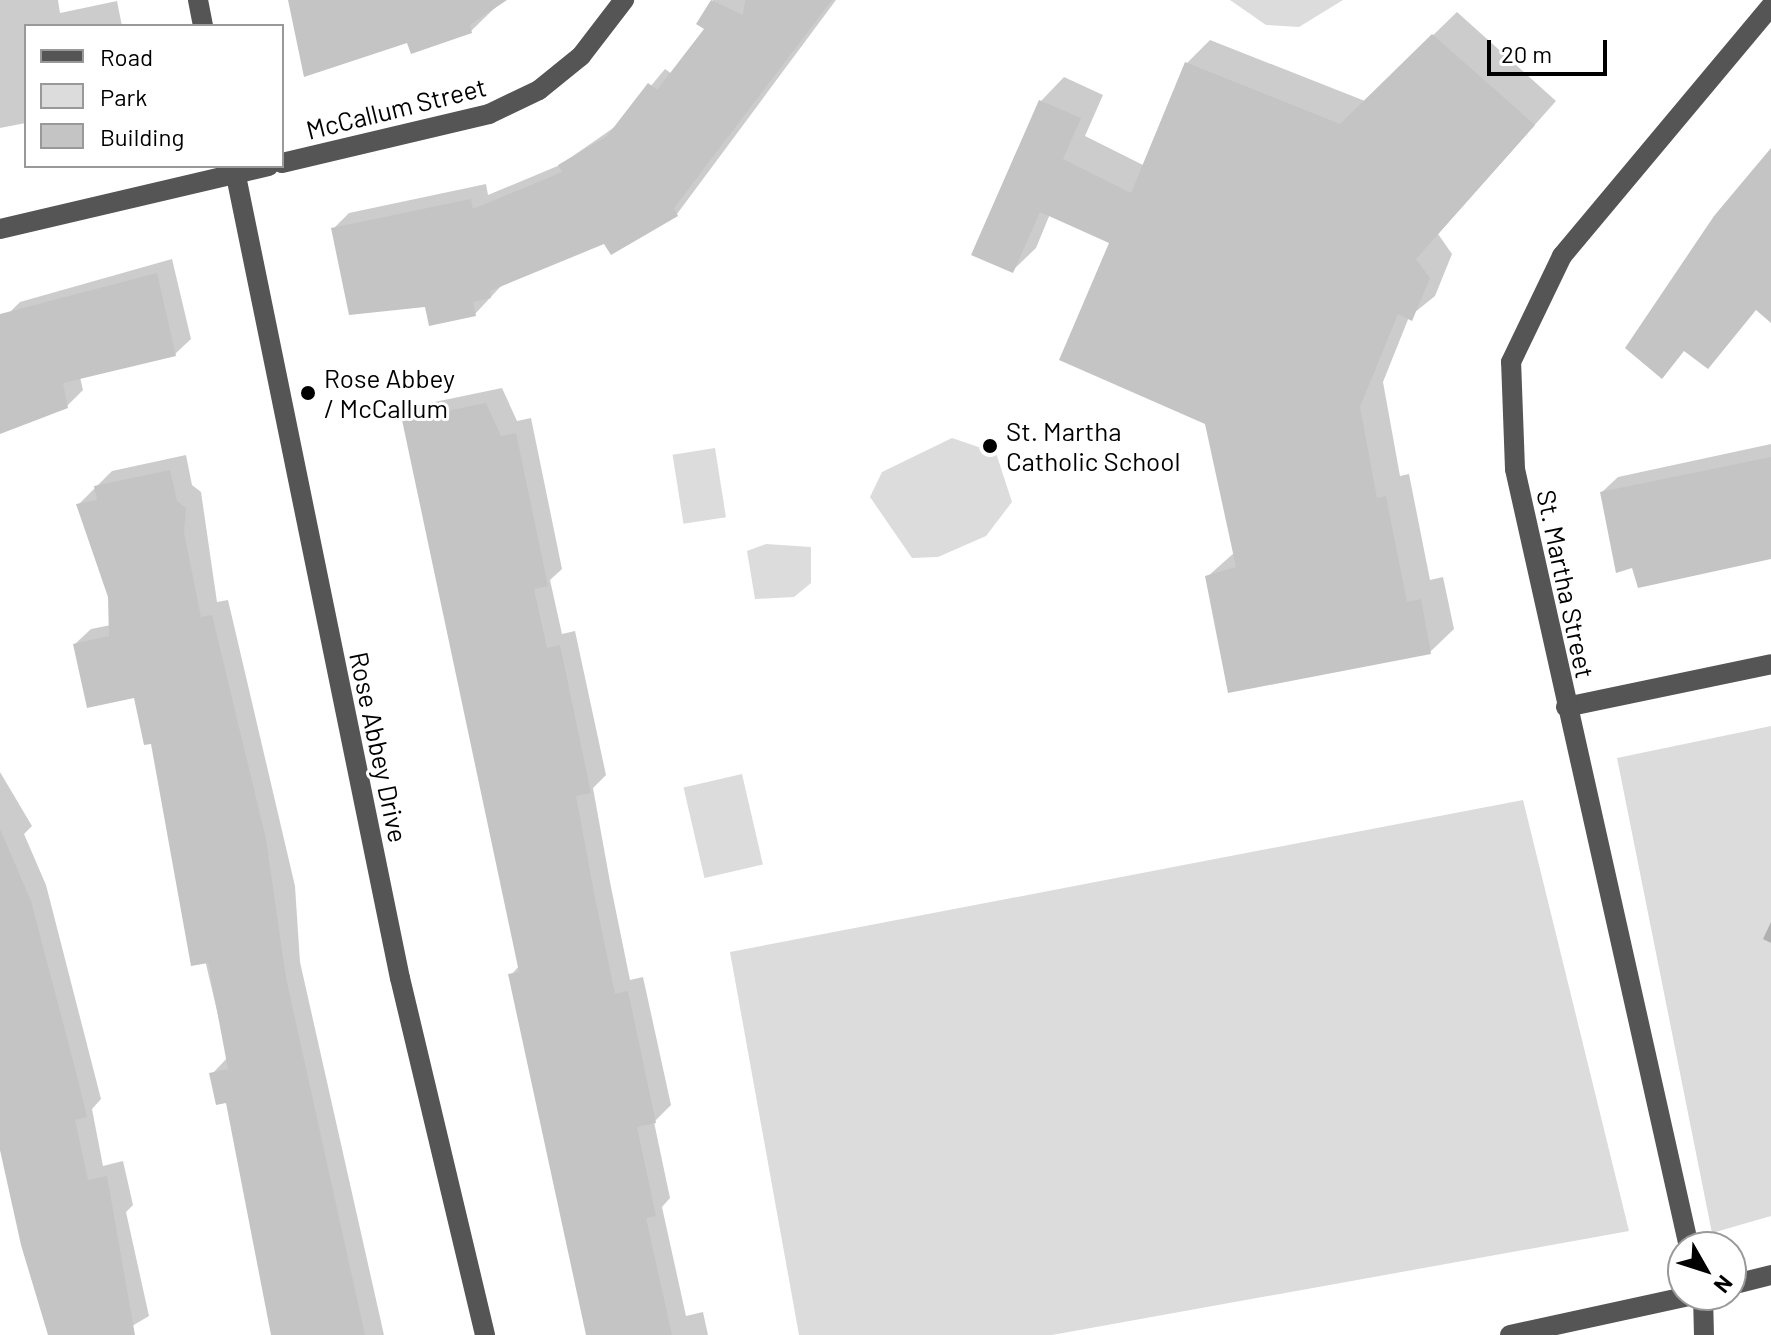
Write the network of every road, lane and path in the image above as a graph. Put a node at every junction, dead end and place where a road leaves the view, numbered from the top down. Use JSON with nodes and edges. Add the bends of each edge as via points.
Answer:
{"nodes":[{"id":1,"x":198,"y":0,"type":"edge"},
{"id":2,"x":624,"y":0,"type":"edge"},
{"id":3,"x":1771,"y":6,"type":"edge"},
{"id":4,"x":203,"y":24,"type":"edge"},
{"id":5,"x":284,"y":163,"type":"edge"},
{"id":6,"x":235,"y":170,"type":"edge"},
{"id":7,"x":0,"y":229,"type":"edge"},
{"id":8,"x":1771,"y":664,"type":"edge"},
{"id":9,"x":1566,"y":707,"type":"junction"},
{"id":10,"x":1685,"y":1231,"type":"edge"},
{"id":11,"x":1771,"y":1275,"type":"edge"},
{"id":12,"x":1747,"y":1281,"type":"edge"},
{"id":13,"x":1667,"y":1301,"type":"edge"},
{"id":14,"x":1703,"y":1311,"type":"edge"},
{"id":15,"x":485,"y":1335,"type":"edge"},
{"id":16,"x":1510,"y":1335,"type":"edge"},
{"id":17,"x":1704,"y":1335,"type":"edge"}],
"edges":[{"from":1,"to":4,"type":"street"},
{"from":2,"to":5,"type":"street","name":"McCallum Street","via":[[581,56],[539,90],[489,114]]},
{"from":3,"to":9,"type":"street","name":"St. Martha Street","via":[[1562,256],[1511,362],[1515,469]]},
{"from":6,"to":7,"type":"street"},
{"from":6,"to":15,"type":"street","name":"Rose Abbey Drive","via":[[400,978]]},
{"from":8,"to":9,"type":"street"},
{"from":9,"to":10,"type":"street","name":"St. Martha Street"},
{"from":11,"to":12,"type":"street"},
{"from":13,"to":16,"type":"street"},
{"from":14,"to":17,"type":"street"}]}
